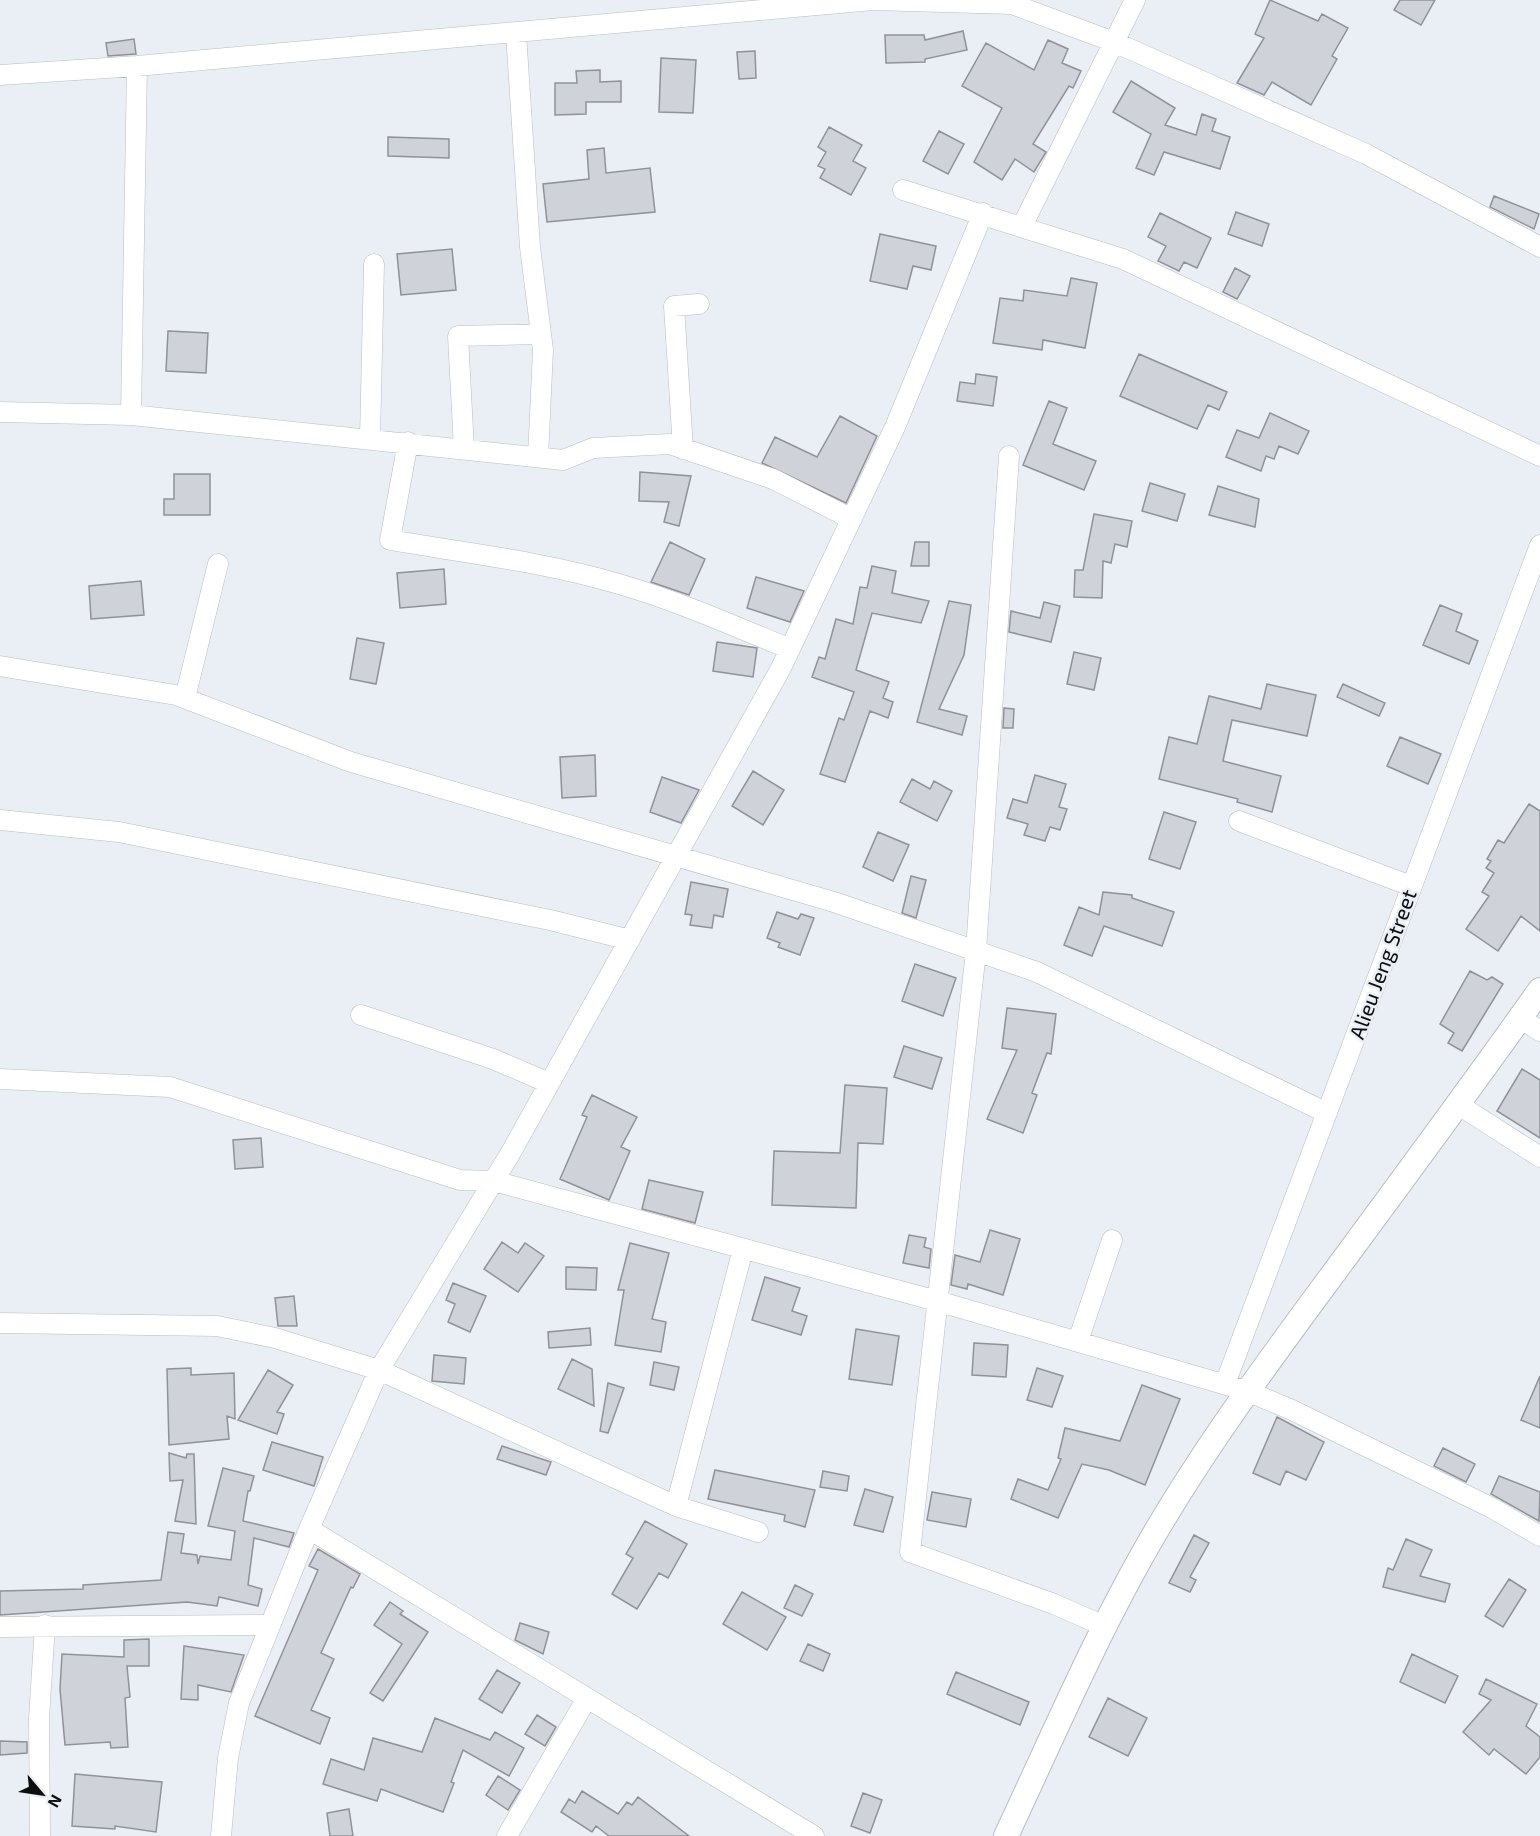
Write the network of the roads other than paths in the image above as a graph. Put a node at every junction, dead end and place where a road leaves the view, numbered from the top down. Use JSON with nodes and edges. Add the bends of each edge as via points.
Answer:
{"nodes":[{"id":1,"x":1135,"y":0,"type":"edge"},
{"id":2,"x":516,"y":33,"type":"junction"},
{"id":3,"x":1114,"y":42,"type":"junction"},
{"id":4,"x":137,"y":66,"type":"junction"},
{"id":5,"x":0,"y":75,"type":"edge"},
{"id":6,"x":903,"y":190,"type":"dead end"},
{"id":7,"x":983,"y":213,"type":"junction"},
{"id":8,"x":1022,"y":226,"type":"junction"},
{"id":9,"x":1540,"y":248,"type":"edge"},
{"id":10,"x":374,"y":264,"type":"dead end"},
{"id":11,"x":699,"y":304,"type":"dead end"},
{"id":12,"x":541,"y":334,"type":"junction"},
{"id":13,"x":0,"y":411,"type":"edge"},
{"id":14,"x":131,"y":414,"type":"junction"},
{"id":15,"x":370,"y":438,"type":"junction"},
{"id":16,"x":408,"y":442,"type":"junction"},
{"id":17,"x":464,"y":448,"type":"junction"},
{"id":18,"x":683,"y":449,"type":"junction"},
{"id":19,"x":1010,"y":456,"type":"dead end"},
{"id":20,"x":1540,"y":456,"type":"edge"},
{"id":21,"x":538,"y":457,"type":"junction"},
{"id":22,"x":852,"y":519,"type":"junction"},
{"id":23,"x":1540,"y":545,"type":"edge"},
{"id":24,"x":218,"y":564,"type":"dead end"},
{"id":25,"x":790,"y":649,"type":"junction"},
{"id":26,"x":0,"y":666,"type":"edge"},
{"id":27,"x":185,"y":698,"type":"junction"},
{"id":28,"x":0,"y":820,"type":"edge"},
{"id":29,"x":1239,"y":821,"type":"dead end"},
{"id":30,"x":677,"y":856,"type":"junction"},
{"id":31,"x":1411,"y":886,"type":"junction"},
{"id":32,"x":630,"y":940,"type":"junction"},
{"id":33,"x":976,"y":951,"type":"junction"},
{"id":34,"x":1540,"y":990,"type":"edge"},
{"id":35,"x":361,"y":1015,"type":"dead end"},
{"id":36,"x":1530,"y":1024,"type":"edge"},
{"id":37,"x":0,"y":1079,"type":"edge"},
{"id":38,"x":549,"y":1083,"type":"junction"},
{"id":39,"x":1459,"y":1105,"type":"junction"},
{"id":40,"x":1327,"y":1113,"type":"junction"},
{"id":41,"x":1540,"y":1157,"type":"edge"},
{"id":42,"x":494,"y":1181,"type":"junction"},
{"id":43,"x":1112,"y":1240,"type":"dead end"},
{"id":44,"x":743,"y":1249,"type":"junction"},
{"id":45,"x":937,"y":1301,"type":"junction"},
{"id":46,"x":0,"y":1323,"type":"edge"},
{"id":47,"x":1078,"y":1341,"type":"junction"},
{"id":48,"x":379,"y":1370,"type":"junction"},
{"id":49,"x":1236,"y":1387,"type":"junction"},
{"id":50,"x":676,"y":1506,"type":"junction"},
{"id":51,"x":309,"y":1529,"type":"junction"},
{"id":52,"x":758,"y":1532,"type":"dead end"},
{"id":53,"x":1540,"y":1536,"type":"edge"},
{"id":54,"x":45,"y":1625,"type":"junction"},
{"id":55,"x":269,"y":1625,"type":"junction"},
{"id":56,"x":1104,"y":1626,"type":"junction"},
{"id":57,"x":0,"y":1627,"type":"edge"},
{"id":58,"x":587,"y":1698,"type":"junction"},
{"id":59,"x":40,"y":1836,"type":"edge"},
{"id":60,"x":221,"y":1836,"type":"edge"},
{"id":61,"x":507,"y":1836,"type":"edge"},
{"id":62,"x":814,"y":1836,"type":"edge"},
{"id":63,"x":1006,"y":1836,"type":"edge"}],
"edges":[{"from":1,"to":3,"type":"street"},
{"from":2,"to":3,"type":"street","via":[[873,0],[1012,4]]},
{"from":2,"to":4,"type":"street"},
{"from":2,"to":12,"type":"street","via":[[530,247]]},
{"from":3,"to":8,"type":"street"},
{"from":3,"to":9,"type":"street","via":[[1366,154]]},
{"from":4,"to":5,"type":"street"},
{"from":4,"to":14,"type":"street"},
{"from":6,"to":7,"type":"street"},
{"from":7,"to":8,"type":"street"},
{"from":7,"to":22,"type":"street","via":[[895,427]]},
{"from":8,"to":20,"type":"street","via":[[1123,259]]},
{"from":10,"to":15,"type":"street"},
{"from":11,"to":18,"type":"street","via":[[674,306]]},
{"from":12,"to":17,"type":"street","via":[[458,336]]},
{"from":12,"to":21,"type":"street"},
{"from":13,"to":14,"type":"street"},
{"from":14,"to":15,"type":"street"},
{"from":15,"to":16,"type":"street"},
{"from":16,"to":17,"type":"street"},
{"from":16,"to":25,"type":"street","via":[[390,540],[516,561],[618,584],[706,614]]},
{"from":17,"to":21,"type":"street"},
{"from":18,"to":21,"type":"street","via":[[670,444],[593,448],[563,460]]},
{"from":18,"to":22,"type":"street","via":[[773,479]]},
{"from":19,"to":33,"type":"street"},
{"from":22,"to":25,"type":"street"},
{"from":23,"to":31,"type":"street","name":"Alieu Jeng Street"},
{"from":24,"to":27,"type":"street"},
{"from":25,"to":30,"type":"street"},
{"from":26,"to":27,"type":"street"},
{"from":27,"to":30,"type":"street","via":[[351,762]]},
{"from":28,"to":32,"type":"street","via":[[119,832],[550,920]]},
{"from":29,"to":31,"type":"street"},
{"from":30,"to":32,"type":"street"},
{"from":30,"to":33,"type":"street","via":[[834,902]]},
{"from":31,"to":40,"type":"street","name":"Alieu Jeng Street"},
{"from":32,"to":38,"type":"street"},
{"from":33,"to":40,"type":"street","via":[[1037,972]]},
{"from":33,"to":45,"type":"street"},
{"from":34,"to":36,"type":"street"},
{"from":35,"to":38,"type":"street","via":[[493,1059]]},
{"from":36,"to":39,"type":"street"},
{"from":37,"to":42,"type":"street","via":[[170,1087],[460,1180]]},
{"from":38,"to":42,"type":"street"},
{"from":39,"to":41,"type":"street"},
{"from":39,"to":49,"type":"street"},
{"from":40,"to":49,"type":"street","name":"Alieu Jeng Street"},
{"from":42,"to":44,"type":"street"},
{"from":42,"to":48,"type":"street"},
{"from":43,"to":47,"type":"street"},
{"from":44,"to":45,"type":"street"},
{"from":44,"to":50,"type":"street"},
{"from":45,"to":47,"type":"street"},
{"from":45,"to":56,"type":"street","via":[[910,1552]]},
{"from":46,"to":48,"type":"street","via":[[217,1326],[275,1338]]},
{"from":47,"to":49,"type":"street"},
{"from":48,"to":50,"type":"street"},
{"from":48,"to":51,"type":"street"},
{"from":49,"to":53,"type":"street","via":[[1482,1503]]},
{"from":49,"to":56,"type":"street"},
{"from":50,"to":52,"type":"street"},
{"from":51,"to":55,"type":"street"},
{"from":51,"to":58,"type":"street"},
{"from":54,"to":55,"type":"street"},
{"from":54,"to":57,"type":"street"},
{"from":54,"to":59,"type":"street","via":[[39,1718]]},
{"from":55,"to":60,"type":"street","via":[[239,1703],[228,1758]]},
{"from":56,"to":63,"type":"street"},
{"from":58,"to":61,"type":"street"},
{"from":58,"to":62,"type":"street"}]}
